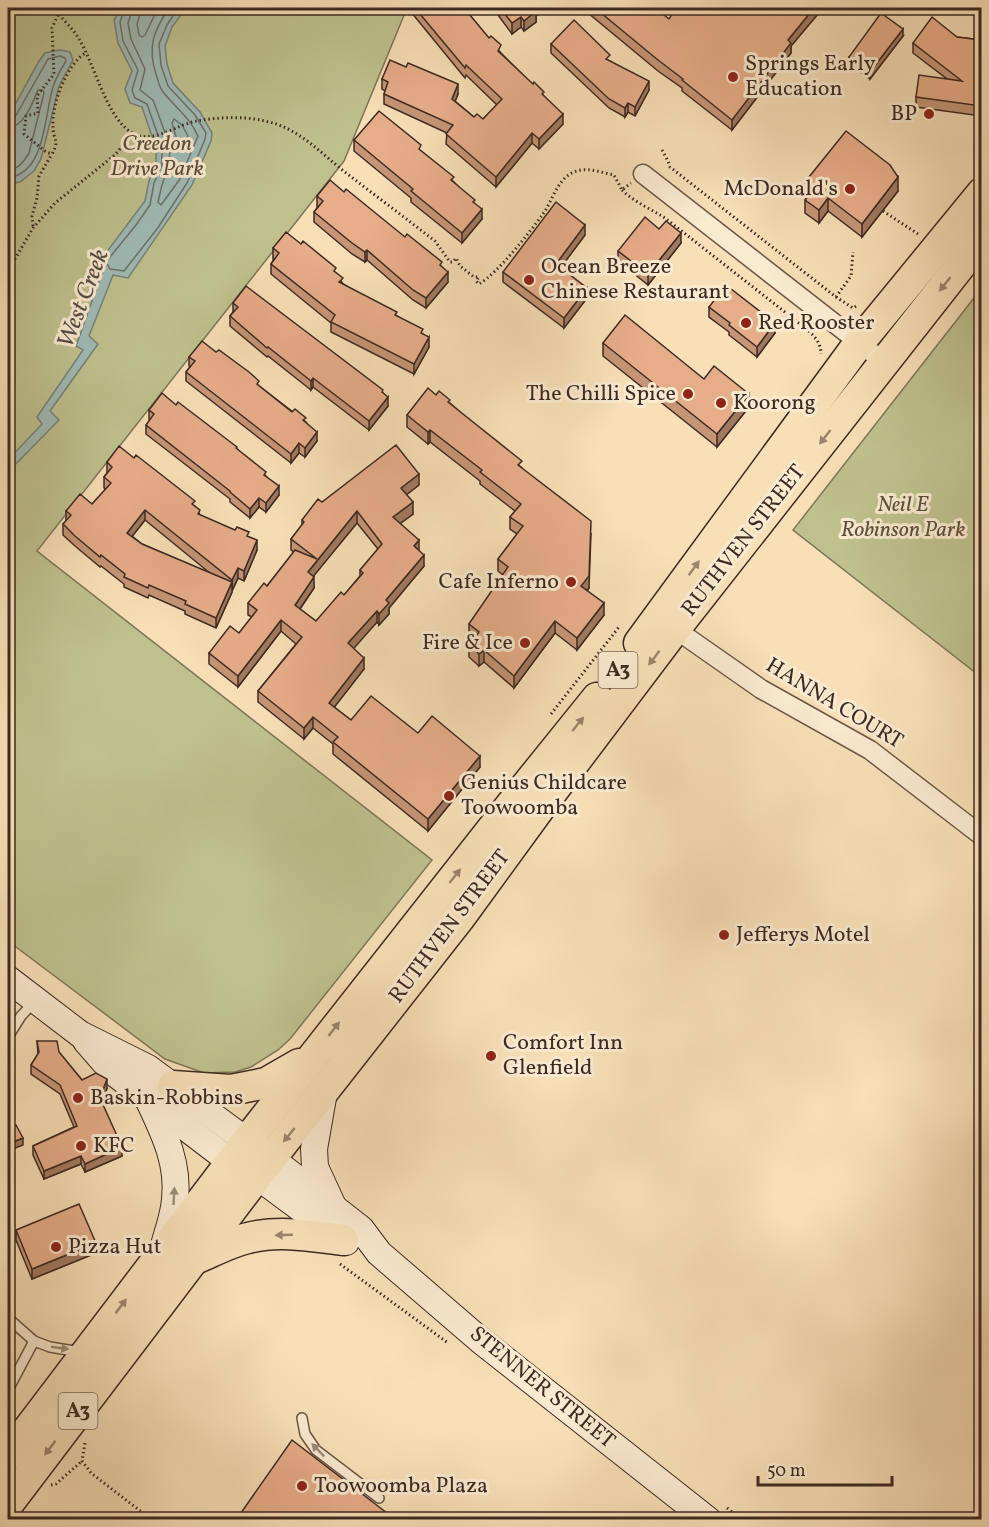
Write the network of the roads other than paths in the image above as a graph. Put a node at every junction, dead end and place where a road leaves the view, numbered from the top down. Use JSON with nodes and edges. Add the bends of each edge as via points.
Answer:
{"nodes":[{"id":1,"x":643,"y":174,"type":"road end"},
{"id":2,"x":981,"y":193,"type":"edge"},
{"id":3,"x":981,"y":238,"type":"edge"},
{"id":4,"x":860,"y":343,"type":"junction"},
{"id":5,"x":884,"y":362,"type":"junction"},
{"id":6,"x":667,"y":623,"type":"junction"},
{"id":7,"x":981,"y":836,"type":"edge"},
{"id":8,"x":8,"y":979,"type":"edge"},
{"id":9,"x":35,"y":1000,"type":"junction"},
{"id":10,"x":8,"y":1037,"type":"edge"},
{"id":11,"x":313,"y":1056,"type":"junction"},
{"id":12,"x":324,"y":1092,"type":"junction"},
{"id":13,"x":161,"y":1093,"type":"junction"},
{"id":14,"x":239,"y":1151,"type":"junction"},
{"id":15,"x":264,"y":1168,"type":"junction"},
{"id":16,"x":335,"y":1209,"type":"junction"},
{"id":17,"x":337,"y":1249,"type":"junction"},
{"id":18,"x":162,"y":1252,"type":"junction"},
{"id":19,"x":379,"y":1253,"type":"junction"},
{"id":20,"x":195,"y":1259,"type":"junction"},
{"id":21,"x":8,"y":1318,"type":"edge"},
{"id":22,"x":34,"y":1341,"type":"junction"},
{"id":23,"x":86,"y":1353,"type":"junction"},
{"id":24,"x":8,"y":1390,"type":"edge"},
{"id":25,"x":302,"y":1418,"type":"dead end"},
{"id":26,"x":8,"y":1452,"type":"edge"},
{"id":27,"x":379,"y":1498,"type":"dead end"},
{"id":28,"x":8,"y":1504,"type":"edge"},
{"id":29,"x":708,"y":1520,"type":"edge"}],
"edges":[{"from":1,"to":4,"type":"street"},
{"from":2,"to":4,"type":"highway","name":"RUTHVEN STREET","number":"A3"},
{"from":3,"to":5,"type":"highway","name":"RUTHVEN STREET","number":"A3","one_way":true},
{"from":4,"to":5,"type":"street"},
{"from":6,"to":4,"type":"highway","name":"RUTHVEN STREET","number":"A3","one_way":true},
{"from":5,"to":6,"type":"highway","name":"RUTHVEN STREET","number":"A3","one_way":true},
{"from":6,"to":7,"type":"street","name":"HANNA COURT","via":[[761,689],[870,750]]},
{"from":11,"to":6,"type":"highway","name":"RUTHVEN STREET","number":"A3","one_way":true,"via":[[522,791]]},
{"from":6,"to":12,"type":"highway","name":"RUTHVEN STREET","number":"A3","one_way":true,"via":[[461,916]]},
{"from":8,"to":9,"type":"main road","name":"STENNER STREET"},
{"from":9,"to":10,"type":"lane"},
{"from":9,"to":13,"type":"main road","name":"STENNER STREET","via":[[81,1034],[148,1068]]},
{"from":11,"to":13,"type":"highway","via":[[266,1083],[231,1090]]},
{"from":11,"to":14,"type":"highway","name":"RUTHVEN STREET","number":"A3"},
{"from":12,"to":15,"type":"highway","name":"RUTHVEN STREET","number":"A3","one_way":true},
{"from":12,"to":16,"type":"main road","via":[[314,1149],[315,1167]]},
{"from":13,"to":14,"type":"main road","name":"STENNER STREET"},
{"from":18,"to":13,"type":"main road","one_way":true,"via":[[175,1200],[174,1163]]},
{"from":14,"to":15,"type":"main road","name":"STENNER STREET"},
{"from":14,"to":18,"type":"highway","name":"RUTHVEN STREET","number":"A3"},
{"from":15,"to":16,"type":"main road","name":"STENNER STREET"},
{"from":15,"to":17,"type":"main road","name":"STENNER STREET"},
{"from":15,"to":20,"type":"highway","name":"RUTHVEN STREET","number":"A3"},
{"from":16,"to":19,"type":"main road","name":"STENNER STREET","via":[[361,1229]]},
{"from":17,"to":19,"type":"main road","name":"STENNER STREET","via":[[352,1246]]},
{"from":17,"to":20,"type":"highway","one_way":true,"via":[[292,1234],[262,1236],[246,1238]]},
{"from":23,"to":18,"type":"highway","name":"RUTHVEN STREET","number":"A3","one_way":true},
{"from":19,"to":29,"type":"main road","name":"STENNER STREET","via":[[480,1340]]},
{"from":20,"to":28,"type":"highway","name":"RUTHVEN STREET","number":"A3","one_way":true},
{"from":21,"to":22,"type":"lane"},
{"from":22,"to":23,"type":"lane","one_way":true},
{"from":22,"to":24,"type":"lane"},
{"from":23,"to":26,"type":"highway","name":"RUTHVEN STREET","number":"A3"},
{"from":27,"to":25,"type":"lane","one_way":true,"via":[[316,1450],[305,1434]]}]}
